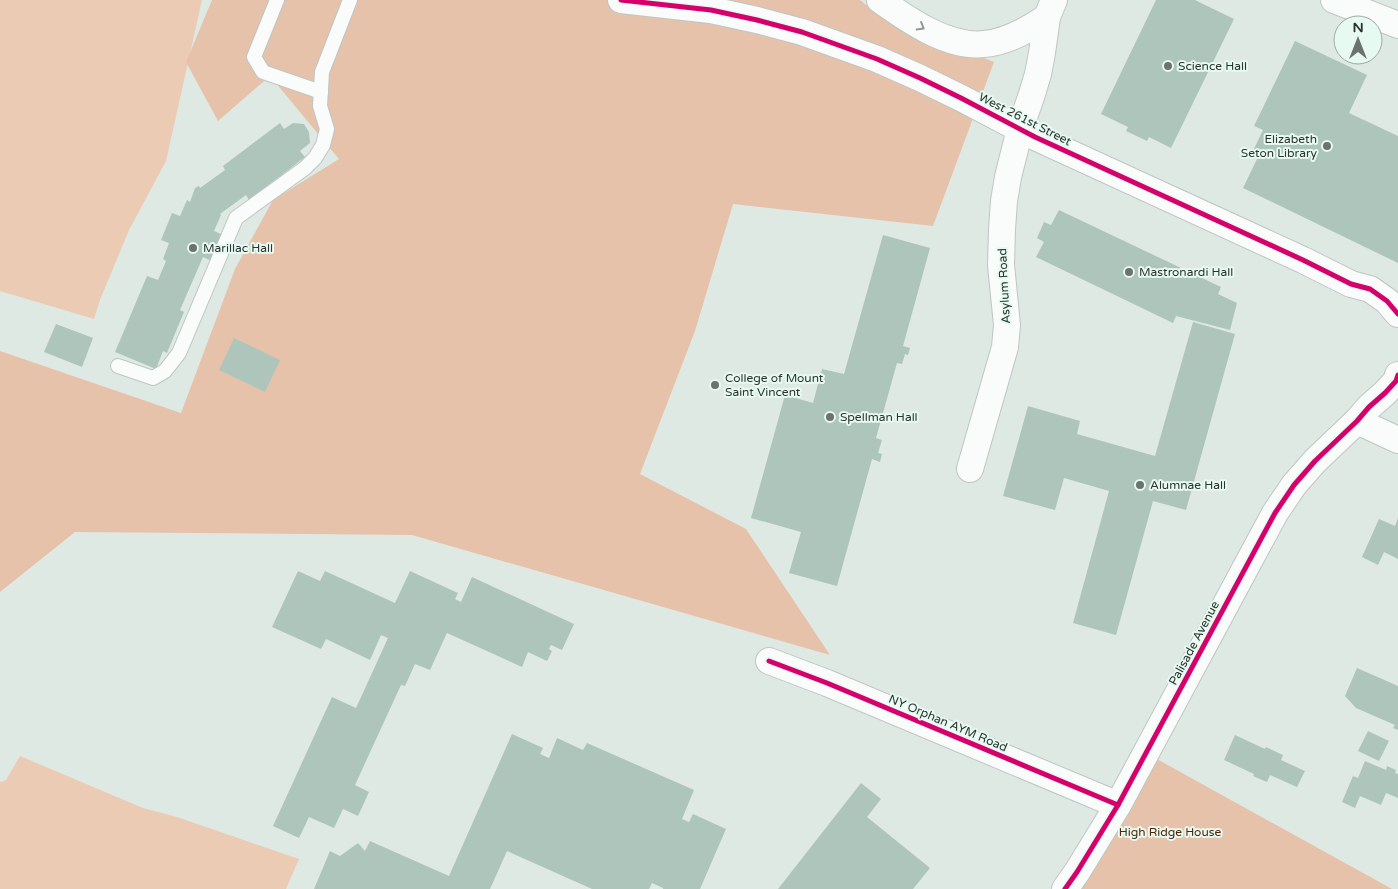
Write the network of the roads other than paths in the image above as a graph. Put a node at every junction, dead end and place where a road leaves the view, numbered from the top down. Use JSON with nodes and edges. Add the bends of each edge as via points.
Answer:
{"nodes":[{"id":1,"x":277,"y":0,"type":"edge"},
{"id":2,"x":350,"y":0,"type":"edge"},
{"id":3,"x":621,"y":0,"type":"edge"},
{"id":4,"x":880,"y":0,"type":"edge"},
{"id":5,"x":1334,"y":0,"type":"edge"},
{"id":6,"x":1050,"y":8,"type":"edge"},
{"id":7,"x":1398,"y":25,"type":"edge"},
{"id":8,"x":321,"y":92,"type":"junction"},
{"id":9,"x":1020,"y":129,"type":"junction"},
{"id":10,"x":1398,"y":314,"type":"edge"},
{"id":11,"x":118,"y":366,"type":"dead end"},
{"id":12,"x":1398,"y":375,"type":"edge"},
{"id":13,"x":1357,"y":421,"type":"junction"},
{"id":14,"x":1398,"y":440,"type":"edge"},
{"id":15,"x":970,"y":469,"type":"dead end"},
{"id":16,"x":769,"y":661,"type":"dead end"},
{"id":17,"x":1118,"y":805,"type":"junction"},
{"id":18,"x":1065,"y":889,"type":"edge"}],
"edges":[{"from":1,"to":8,"type":"lane","via":[[254,58],[263,72]]},
{"from":2,"to":8,"type":"lane","via":[[322,72]]},
{"from":3,"to":9,"type":"street","name":"West 261st Street","via":[[711,10],[802,32],[920,78]]},
{"from":4,"to":6,"type":"street","one_way":true,"via":[[936,35],[969,44],[1014,36],[1030,28]]},
{"from":5,"to":7,"type":"street"},
{"from":6,"to":9,"type":"street","name":"Asylum Road","via":[[1038,74]]},
{"from":8,"to":11,"type":"lane","via":[[320,106],[327,129],[323,144],[305,168],[236,218],[178,353],[165,371],[153,378]]},
{"from":9,"to":10,"type":"street","name":"West 261st Street","via":[[1350,284],[1370,289]]},
{"from":9,"to":15,"type":"street","name":"Asylum Road","via":[[1008,176],[1002,229],[1001,265],[1007,325],[1005,347]]},
{"from":12,"to":13,"type":"street"},
{"from":13,"to":14,"type":"street"},
{"from":13,"to":17,"type":"street","name":"Palisade Avenue","via":[[1315,461],[1275,513]]},
{"from":16,"to":17,"type":"street","name":"NY Orphan AYM Road"},
{"from":17,"to":18,"type":"street","name":"Palisade Avenue"}]}
